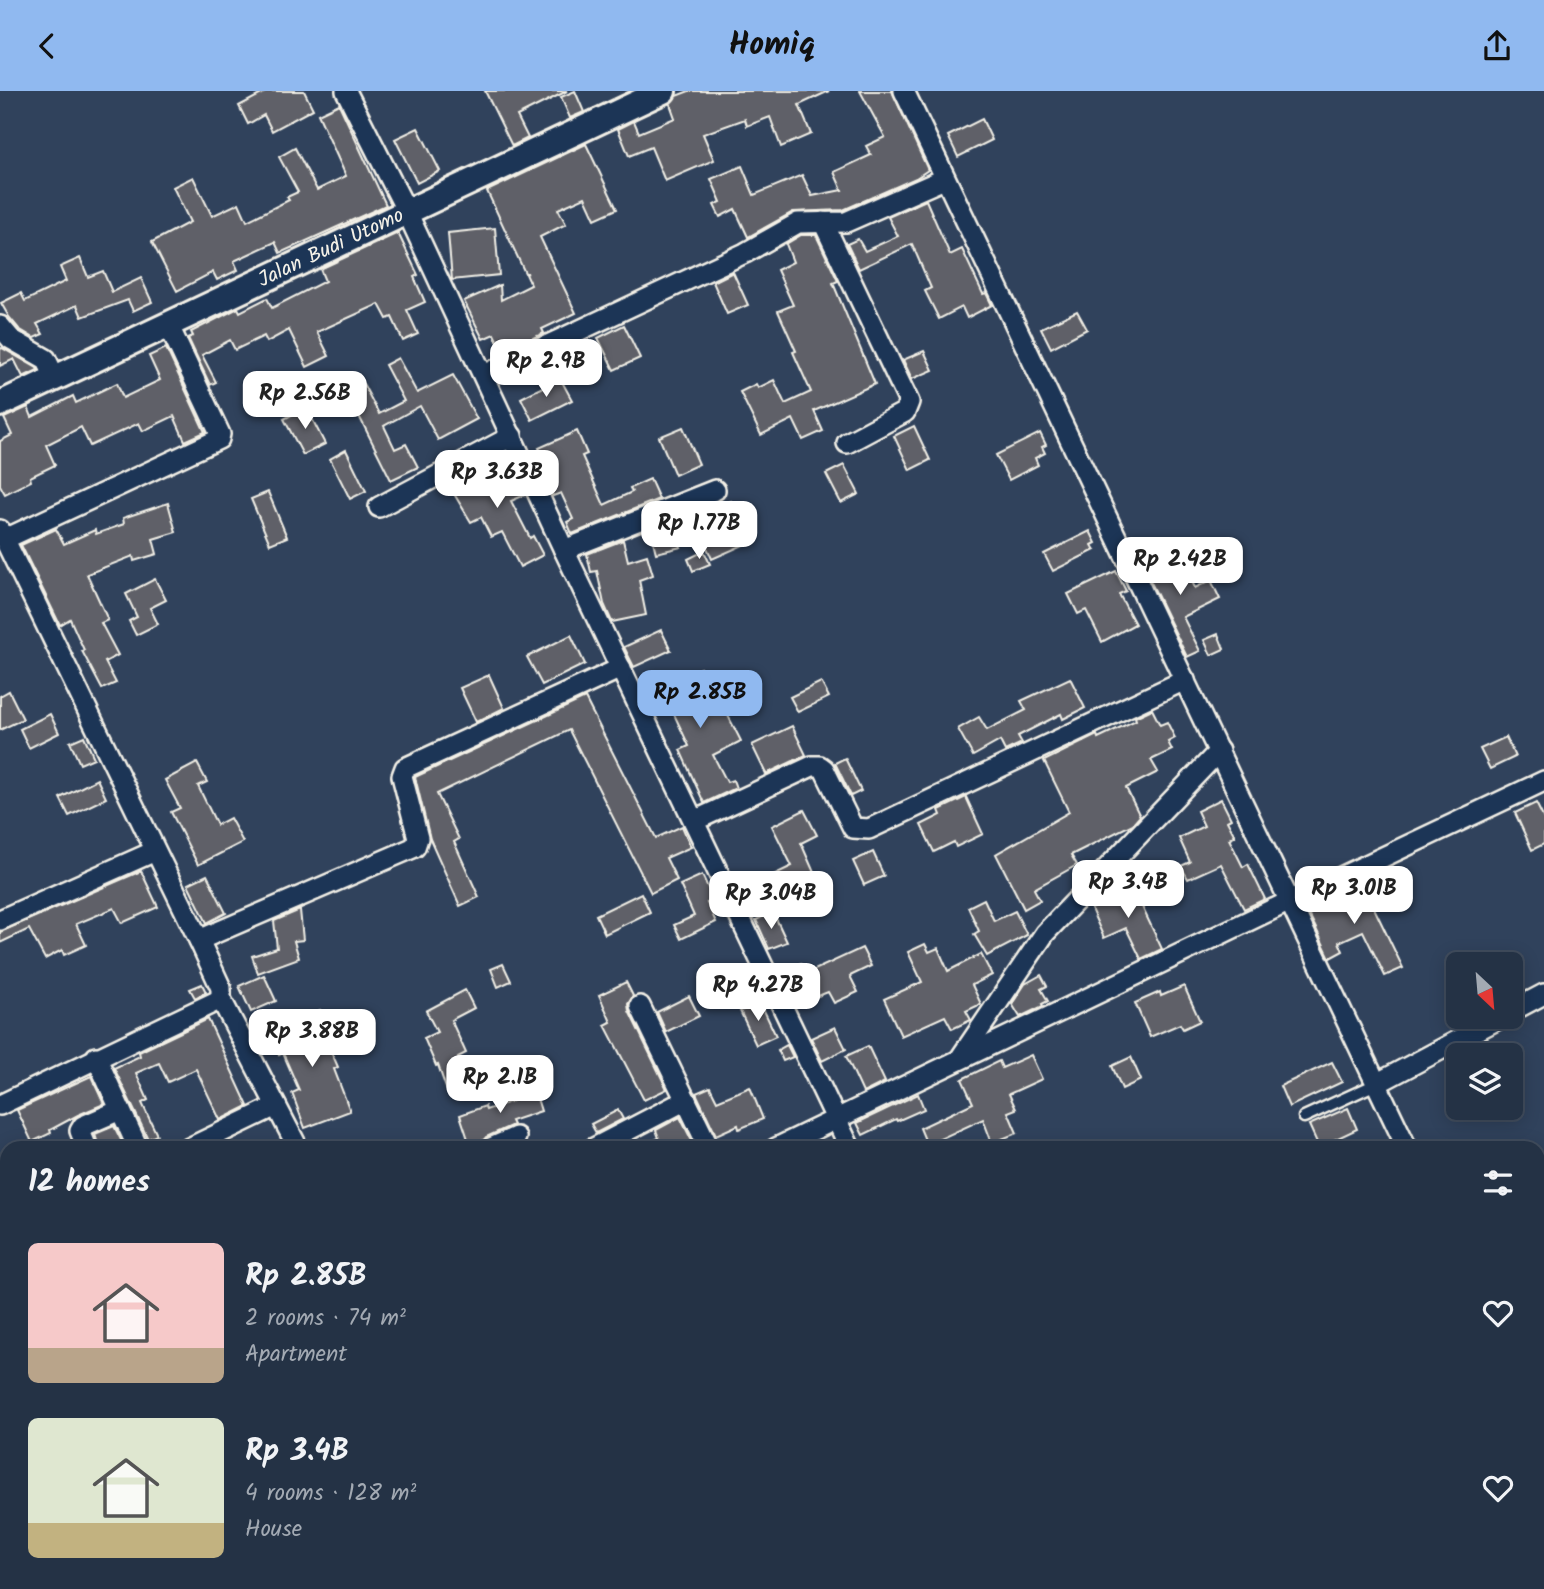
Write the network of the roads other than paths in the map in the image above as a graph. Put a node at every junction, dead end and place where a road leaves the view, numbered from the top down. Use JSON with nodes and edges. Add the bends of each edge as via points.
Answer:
{"nodes":[{"id":1,"x":346,"y":91,"type":"edge"},
{"id":2,"x":663,"y":91,"type":"edge"},
{"id":3,"x":904,"y":91,"type":"edge"},
{"id":4,"x":944,"y":179,"type":"junction"},
{"id":5,"x":407,"y":212,"type":"junction"},
{"id":6,"x":823,"y":222,"type":"junction"},
{"id":7,"x":169,"y":325,"type":"junction"},
{"id":8,"x":0,"y":326,"type":"edge"},
{"id":9,"x":484,"y":375,"type":"junction"},
{"id":10,"x":55,"y":377,"type":"junction"},
{"id":11,"x":0,"y":404,"type":"edge"},
{"id":12,"x":512,"y":436,"type":"junction"},
{"id":13,"x":846,"y":443,"type":"dead end"},
{"id":14,"x":715,"y":490,"type":"dead end"},
{"id":15,"x":379,"y":506,"type":"dead end"},
{"id":16,"x":3,"y":535,"type":"edge"},
{"id":17,"x":564,"y":550,"type":"junction"},
{"id":18,"x":621,"y":668,"type":"junction"},
{"id":19,"x":1185,"y":680,"type":"junction"},
{"id":20,"x":1219,"y":751,"type":"junction"},
{"id":21,"x":1544,"y":781,"type":"edge"},
{"id":22,"x":694,"y":821,"type":"junction"},
{"id":23,"x":155,"y":851,"type":"junction"},
{"id":24,"x":1290,"y":901,"type":"junction"},
{"id":25,"x":0,"y":920,"type":"edge"},
{"id":26,"x":199,"y":940,"type":"junction"},
{"id":27,"x":1544,"y":994,"type":"edge"},
{"id":28,"x":221,"y":999,"type":"junction"},
{"id":29,"x":1523,"y":1005,"type":"edge"},
{"id":30,"x":640,"y":1006,"type":"dead end"},
{"id":31,"x":1479,"y":1029,"type":"edge"},
{"id":32,"x":96,"y":1057,"type":"junction"},
{"id":33,"x":960,"y":1059,"type":"junction"},
{"id":34,"x":1376,"y":1084,"type":"junction"},
{"id":35,"x":686,"y":1100,"type":"junction"},
{"id":36,"x":0,"y":1105,"type":"edge"},
{"id":37,"x":276,"y":1106,"type":"junction"},
{"id":38,"x":120,"y":1110,"type":"junction"},
{"id":39,"x":1304,"y":1117,"type":"dead end"},
{"id":40,"x":836,"y":1118,"type":"junction"},
{"id":41,"x":516,"y":1137,"type":"dead end"},
{"id":42,"x":84,"y":1141,"type":"edge"},
{"id":43,"x":135,"y":1141,"type":"edge"},
{"id":44,"x":204,"y":1141,"type":"edge"},
{"id":45,"x":294,"y":1141,"type":"edge"},
{"id":46,"x":507,"y":1141,"type":"edge"},
{"id":47,"x":607,"y":1141,"type":"edge"},
{"id":48,"x":706,"y":1141,"type":"edge"},
{"id":49,"x":790,"y":1141,"type":"edge"},
{"id":50,"x":847,"y":1141,"type":"edge"},
{"id":51,"x":1403,"y":1141,"type":"edge"}],
"edges":[{"from":1,"to":5,"type":"street"},
{"from":2,"to":5,"type":"street","name":"Jalan Budi Utomo"},
{"from":3,"to":4,"type":"street"},
{"from":4,"to":6,"type":"street","via":[[846,222]]},
{"from":4,"to":19,"type":"street"},
{"from":5,"to":7,"type":"street","name":"Jalan Budi Utomo"},
{"from":5,"to":9,"type":"street"},
{"from":6,"to":9,"type":"street","via":[[798,223],[745,254]]},
{"from":6,"to":13,"type":"street","via":[[909,402],[905,411]]},
{"from":7,"to":10,"type":"street","name":"Jalan Budi Utomo"},
{"from":7,"to":16,"type":"street","via":[[219,439]]},
{"from":8,"to":10,"type":"street","via":[[10,339],[46,359]]},
{"from":9,"to":12,"type":"street"},
{"from":10,"to":11,"type":"street","name":"Jalan Budi Utomo"},
{"from":12,"to":15,"type":"street"},
{"from":12,"to":17,"type":"street"},
{"from":14,"to":17,"type":"street"},
{"from":16,"to":23,"type":"street"},
{"from":17,"to":18,"type":"street"},
{"from":18,"to":22,"type":"street"},
{"from":18,"to":26,"type":"street","via":[[405,768],[402,776],[418,838],[415,847]]},
{"from":19,"to":20,"type":"street"},
{"from":19,"to":22,"type":"street","via":[[869,829],[853,828],[820,766]]},
{"from":20,"to":24,"type":"street"},
{"from":20,"to":33,"type":"street","via":[[1045,933]]},
{"from":21,"to":24,"type":"street"},
{"from":22,"to":40,"type":"street"},
{"from":23,"to":25,"type":"street"},
{"from":23,"to":26,"type":"street"},
{"from":24,"to":33,"type":"street"},
{"from":24,"to":34,"type":"street"},
{"from":26,"to":28,"type":"street","via":[[221,988]]},
{"from":27,"to":29,"type":"street"},
{"from":28,"to":32,"type":"street"},
{"from":28,"to":37,"type":"street"},
{"from":30,"to":35,"type":"street"},
{"from":31,"to":34,"type":"street"},
{"from":32,"to":36,"type":"street"},
{"from":32,"to":38,"type":"street"},
{"from":33,"to":40,"type":"street"},
{"from":34,"to":39,"type":"lane"},
{"from":34,"to":51,"type":"street"},
{"from":35,"to":47,"type":"street"},
{"from":35,"to":48,"type":"street"},
{"from":37,"to":44,"type":"street"},
{"from":37,"to":45,"type":"street"},
{"from":38,"to":42,"type":"street","via":[[83,1126]]},
{"from":38,"to":43,"type":"street"},
{"from":40,"to":49,"type":"street"},
{"from":40,"to":50,"type":"street"},
{"from":41,"to":46,"type":"street"}]}
